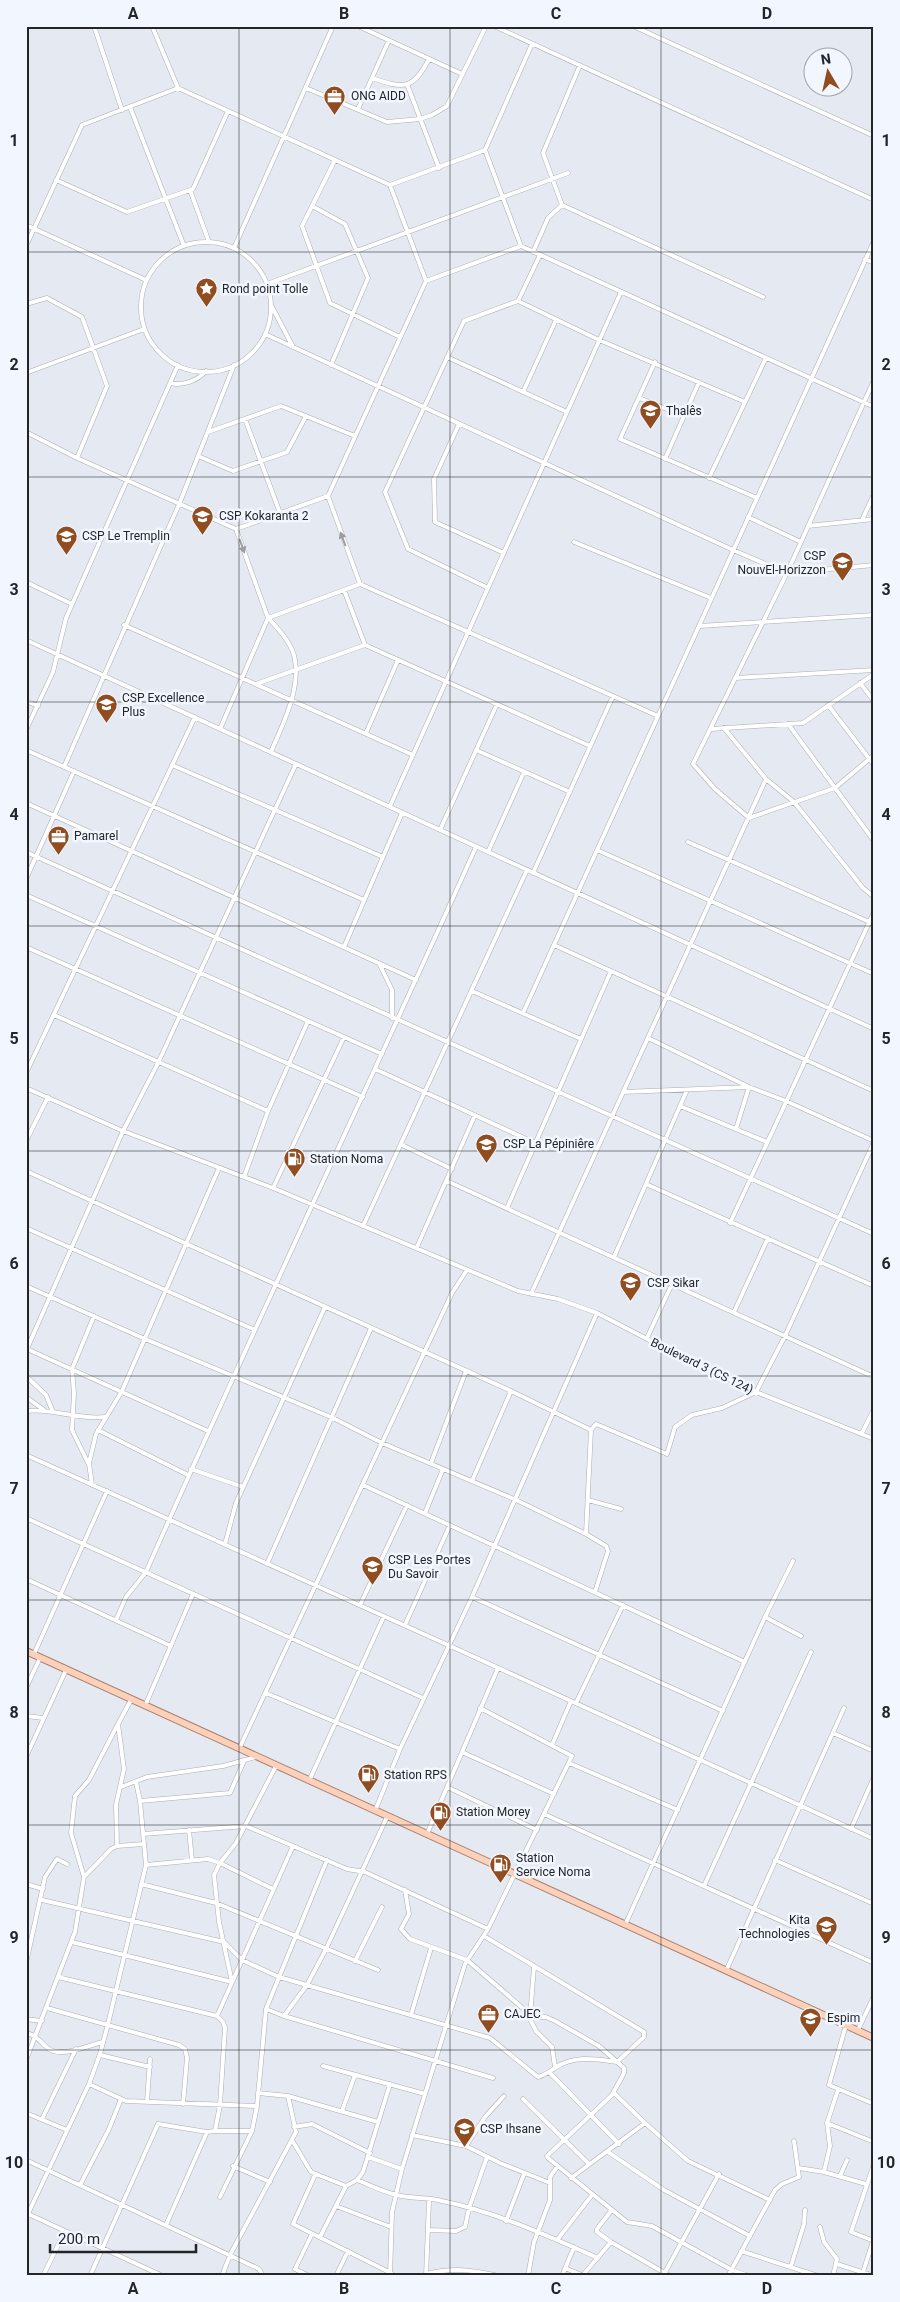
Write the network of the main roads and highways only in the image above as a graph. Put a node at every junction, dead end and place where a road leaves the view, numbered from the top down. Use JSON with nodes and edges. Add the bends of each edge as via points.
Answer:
{"nodes":[{"id":1,"x":26,"y":1651,"type":"edge"},
{"id":2,"x":874,"y":2038,"type":"edge"}],
"edges":[{"from":1,"to":2,"type":"main road"}]}
